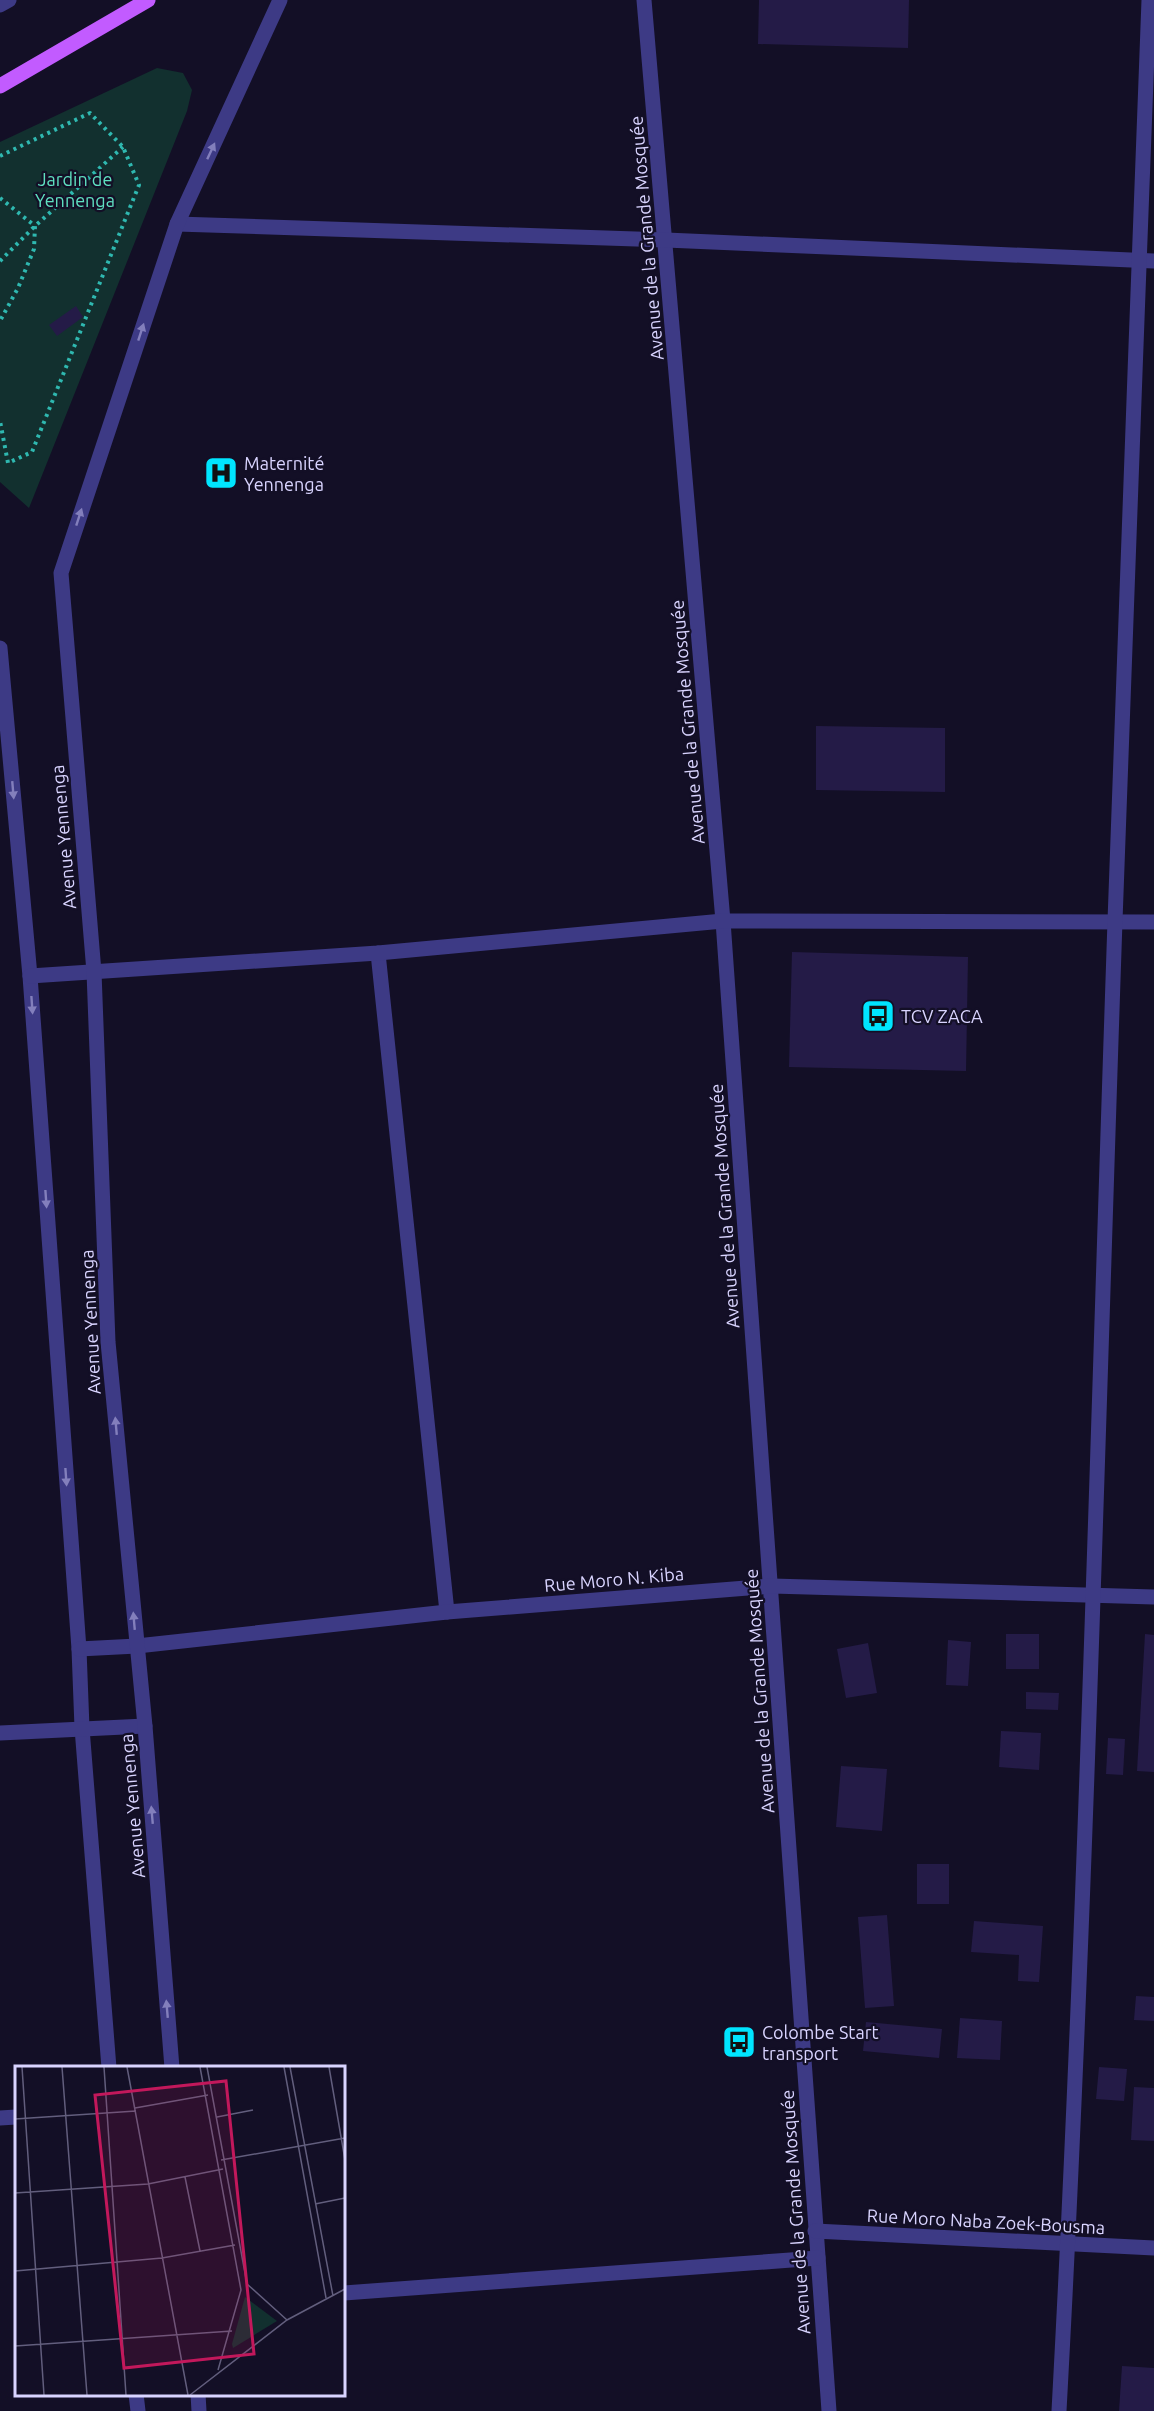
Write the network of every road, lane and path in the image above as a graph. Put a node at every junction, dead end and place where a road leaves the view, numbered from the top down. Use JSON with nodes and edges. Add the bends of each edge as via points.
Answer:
{"nodes":[{"id":1,"x":9,"y":0,"type":"edge"},
{"id":2,"x":148,"y":0,"type":"edge"},
{"id":3,"x":280,"y":0,"type":"edge"},
{"id":4,"x":1149,"y":0,"type":"edge"},
{"id":5,"x":640,"y":2,"type":"edge"},
{"id":6,"x":0,"y":5,"type":"edge"},
{"id":7,"x":0,"y":86,"type":"edge"},
{"id":8,"x":123,"y":147,"type":"junction"},
{"id":9,"x":0,"y":156,"type":"edge"},
{"id":10,"x":0,"y":198,"type":"edge"},
{"id":11,"x":177,"y":224,"type":"junction"},
{"id":12,"x":35,"y":226,"type":"junction"},
{"id":13,"x":666,"y":240,"type":"junction"},
{"id":14,"x":0,"y":261,"type":"edge"},
{"id":15,"x":1147,"y":261,"type":"edge"},
{"id":16,"x":0,"y":321,"type":"edge"},
{"id":17,"x":0,"y":421,"type":"edge"},
{"id":18,"x":0,"y":648,"type":"edge"},
{"id":19,"x":723,"y":921,"type":"junction"},
{"id":20,"x":1115,"y":921,"type":"junction"},
{"id":21,"x":1154,"y":922,"type":"edge"},
{"id":22,"x":378,"y":953,"type":"junction"},
{"id":23,"x":94,"y":972,"type":"junction"},
{"id":24,"x":30,"y":976,"type":"junction"},
{"id":25,"x":772,"y":1586,"type":"junction"},
{"id":26,"x":1094,"y":1594,"type":"junction"},
{"id":27,"x":1154,"y":1597,"type":"edge"},
{"id":28,"x":447,"y":1612,"type":"junction"},
{"id":29,"x":137,"y":1646,"type":"junction"},
{"id":30,"x":79,"y":1649,"type":"junction"},
{"id":31,"x":145,"y":1726,"type":"junction"},
{"id":32,"x":82,"y":1728,"type":"junction"},
{"id":33,"x":0,"y":1733,"type":"edge"},
{"id":34,"x":109,"y":2066,"type":"edge"},
{"id":35,"x":172,"y":2066,"type":"edge"},
{"id":36,"x":15,"y":2117,"type":"edge"},
{"id":37,"x":0,"y":2118,"type":"edge"},
{"id":38,"x":815,"y":2231,"type":"junction"},
{"id":39,"x":1068,"y":2245,"type":"junction"},
{"id":40,"x":1154,"y":2248,"type":"edge"},
{"id":41,"x":818,"y":2258,"type":"junction"},
{"id":42,"x":345,"y":2293,"type":"edge"},
{"id":43,"x":136,"y":2396,"type":"edge"},
{"id":44,"x":198,"y":2396,"type":"edge"},
{"id":45,"x":138,"y":2411,"type":"edge"},
{"id":46,"x":199,"y":2411,"type":"edge"},
{"id":47,"x":829,"y":2411,"type":"edge"},
{"id":48,"x":1059,"y":2411,"type":"edge"}],
"edges":[{"from":1,"to":6,"type":"street"},
{"from":2,"to":7,"type":"main road"},
{"from":11,"to":3,"type":"street","one_way":true},
{"from":4,"to":15,"type":"street"},
{"from":5,"to":13,"type":"street","name":"Avenue de la Grande Mosquée"},
{"from":8,"to":9,"type":"path","via":[[90,113]]},
{"from":8,"to":12,"type":"path"},
{"from":8,"to":17,"type":"path","via":[[139,185],[33,452],[9,463]]},
{"from":10,"to":12,"type":"path"},
{"from":11,"to":13,"type":"street"},
{"from":23,"to":11,"type":"street","name":"Avenue Yennenga","one_way":true,"via":[[61,573]]},
{"from":12,"to":14,"type":"path"},
{"from":12,"to":16,"type":"path","via":[[34,249]]},
{"from":13,"to":15,"type":"street"},
{"from":13,"to":19,"type":"street","name":"Avenue de la Grande Mosquée"},
{"from":15,"to":20,"type":"street"},
{"from":18,"to":24,"type":"street","name":"Avenue Yennenga","one_way":true},
{"from":19,"to":20,"type":"street"},
{"from":19,"to":22,"type":"street"},
{"from":19,"to":25,"type":"street","name":"Avenue de la Grande Mosquée"},
{"from":20,"to":21,"type":"street"},
{"from":20,"to":26,"type":"street"},
{"from":22,"to":23,"type":"street"},
{"from":22,"to":28,"type":"street"},
{"from":23,"to":24,"type":"street"},
{"from":29,"to":23,"type":"street","name":"Avenue Yennenga","one_way":true,"via":[[108,1342]]},
{"from":24,"to":30,"type":"street","name":"Avenue Yennenga","one_way":true},
{"from":25,"to":26,"type":"street","name":"Rue Moro N. Kiba"},
{"from":25,"to":28,"type":"street","name":"Rue Moro N. Kiba"},
{"from":25,"to":38,"type":"street","name":"Avenue de la Grande Mosquée"},
{"from":26,"to":27,"type":"street","name":"Rue Moro N. Kiba"},
{"from":26,"to":39,"type":"street"},
{"from":28,"to":29,"type":"street","name":"Rue Moro N. Kiba"},
{"from":29,"to":30,"type":"street","name":"Rue Moro N. Kiba"},
{"from":29,"to":31,"type":"street","name":"Avenue Yennenga"},
{"from":30,"to":32,"type":"street","name":"Avenue Yennenga"},
{"from":31,"to":32,"type":"street"},
{"from":35,"to":31,"type":"street","name":"Avenue Yennenga","one_way":true},
{"from":32,"to":33,"type":"street"},
{"from":32,"to":34,"type":"street","name":"Avenue Yennenga"},
{"from":36,"to":37,"type":"street"},
{"from":38,"to":39,"type":"street","name":"Rue Moro Naba Zoek-Bousma"},
{"from":38,"to":41,"type":"street","name":"Avenue de la Grande Mosquée"},
{"from":39,"to":40,"type":"street","name":"Rue Moro Naba Zoek-Bousma"},
{"from":39,"to":48,"type":"street"},
{"from":41,"to":42,"type":"street"},
{"from":41,"to":47,"type":"street","name":"Avenue de la Grande Mosquée"},
{"from":43,"to":45,"type":"street"},
{"from":44,"to":46,"type":"street"}]}
